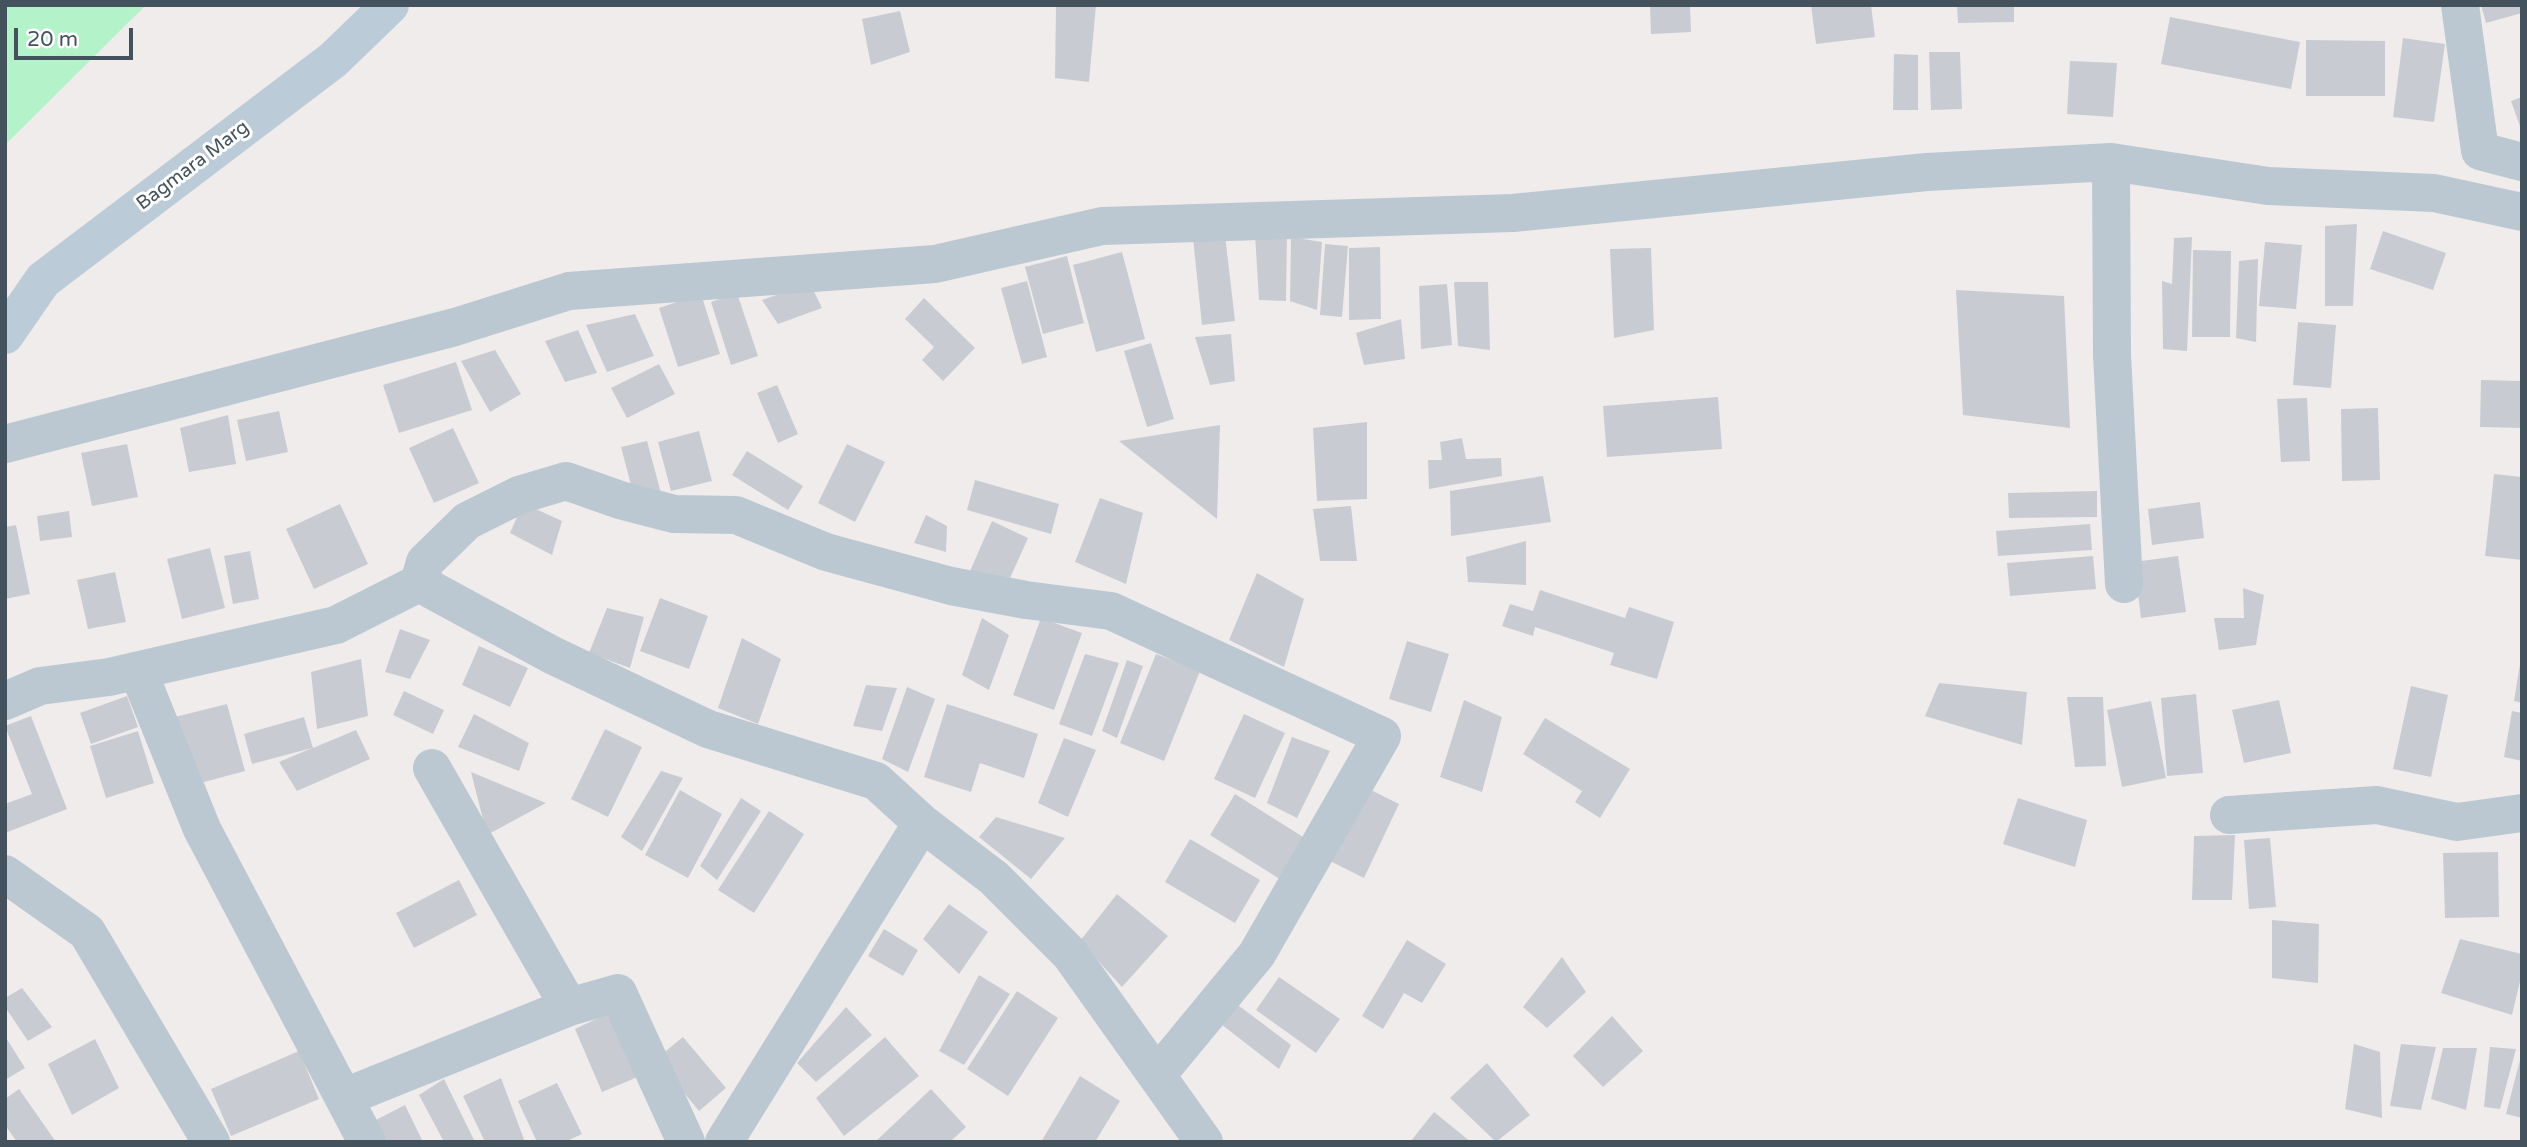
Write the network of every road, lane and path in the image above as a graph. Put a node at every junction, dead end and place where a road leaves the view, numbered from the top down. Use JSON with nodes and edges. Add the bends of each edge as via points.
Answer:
{"nodes":[{"id":1,"x":390,"y":5,"type":"edge"},
{"id":2,"x":2460,"y":5,"type":"edge"},
{"id":3,"x":2111,"y":162,"type":"junction"},
{"id":4,"x":2522,"y":162,"type":"edge"},
{"id":5,"x":2522,"y":212,"type":"edge"},
{"id":6,"x":5,"y":335,"type":"edge"},
{"id":7,"x":5,"y":444,"type":"edge"},
{"id":8,"x":419,"y":583,"type":"junction"},
{"id":9,"x":2124,"y":584,"type":"dead end"},
{"id":10,"x":138,"y":671,"type":"junction"},
{"id":11,"x":5,"y":701,"type":"edge"},
{"id":12,"x":432,"y":768,"type":"dead end"},
{"id":13,"x":2522,"y":813,"type":"edge"},
{"id":14,"x":2230,"y":816,"type":"dead end"},
{"id":15,"x":922,"y":823,"type":"junction"},
{"id":16,"x":5,"y":874,"type":"edge"},
{"id":17,"x":569,"y":1007,"type":"junction"},
{"id":18,"x":1158,"y":1074,"type":"junction"},
{"id":19,"x":345,"y":1097,"type":"junction"},
{"id":20,"x":211,"y":1142,"type":"edge"},
{"id":21,"x":367,"y":1142,"type":"edge"},
{"id":22,"x":686,"y":1142,"type":"edge"},
{"id":23,"x":724,"y":1142,"type":"edge"},
{"id":24,"x":1204,"y":1142,"type":"edge"}],
"edges":[{"from":1,"to":6,"type":"main road","name":"Bagmara Marg","via":[[333,60],[43,280]]},
{"from":2,"to":4,"type":"street","via":[[2480,151]]},
{"from":3,"to":5,"type":"street","via":[[2268,186],[2434,193]]},
{"from":3,"to":7,"type":"street","via":[[1927,172],[1513,213],[1102,226],[935,264],[569,290],[455,327]]},
{"from":3,"to":9,"type":"street","via":[[2112,355]]},
{"from":8,"to":10,"type":"street","via":[[336,625]]},
{"from":8,"to":15,"type":"street","via":[[552,655],[708,729],[876,781]]},
{"from":8,"to":18,"type":"street","via":[[425,562],[467,521],[519,495],[566,481],[674,514],[736,515],[826,552],[951,586],[1111,611],[1382,736],[1257,954]]},
{"from":10,"to":11,"type":"street","via":[[40,686]]},
{"from":10,"to":19,"type":"street","via":[[202,828]]},
{"from":12,"to":17,"type":"street"},
{"from":13,"to":14,"type":"street","via":[[2457,822],[2377,804]]},
{"from":15,"to":18,"type":"street","via":[[994,878],[1070,954]]},
{"from":15,"to":23,"type":"street"},
{"from":16,"to":20,"type":"street","via":[[88,932]]},
{"from":17,"to":19,"type":"street"},
{"from":17,"to":22,"type":"street","via":[[618,993]]},
{"from":18,"to":24,"type":"street"},
{"from":19,"to":21,"type":"street"}]}
